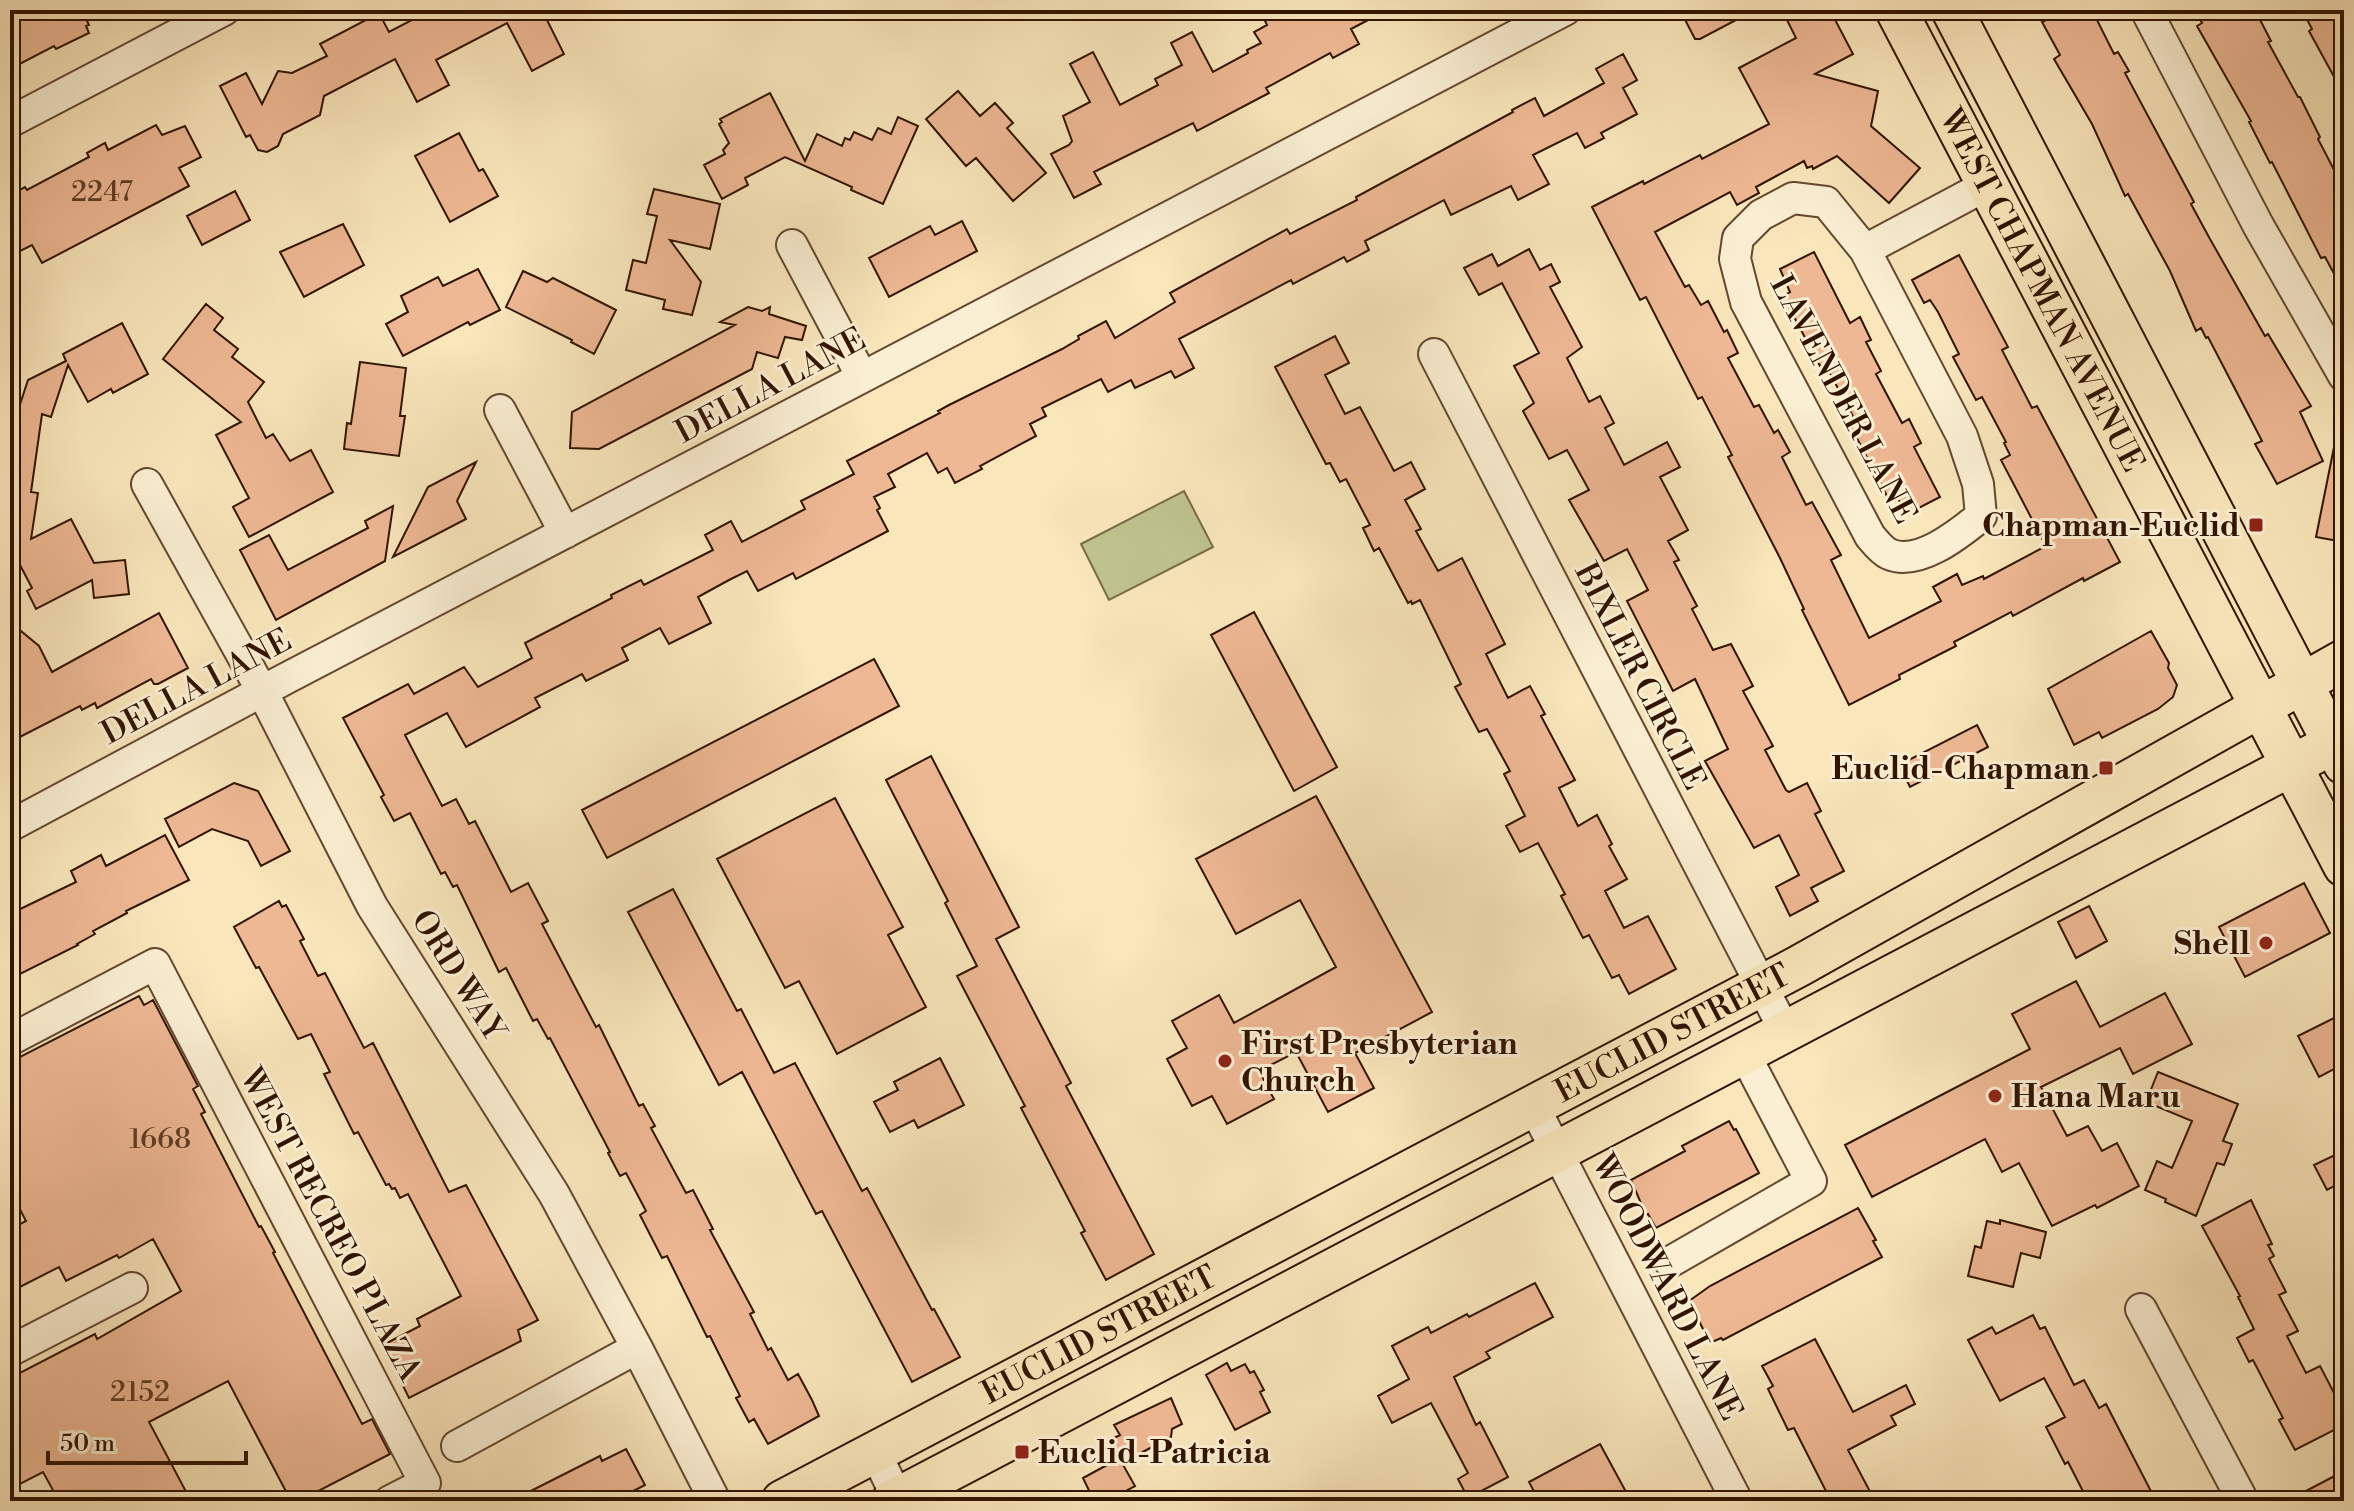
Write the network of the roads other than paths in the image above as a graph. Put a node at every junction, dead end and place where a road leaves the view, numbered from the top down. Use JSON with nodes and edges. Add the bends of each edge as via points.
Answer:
{"nodes":[{"id":1,"x":224,"y":10,"type":"edge"},
{"id":2,"x":1565,"y":10,"type":"edge"},
{"id":3,"x":1896,"y":10,"type":"edge"},
{"id":4,"x":1952,"y":10,"type":"edge"},
{"id":5,"x":2146,"y":10,"type":"edge"},
{"id":6,"x":10,"y":122,"type":"edge"},
{"id":7,"x":2031,"y":162,"type":"junction"},
{"id":8,"x":1987,"y":185,"type":"junction"},
{"id":9,"x":792,"y":245,"type":"dead end"},
{"id":10,"x":1865,"y":250,"type":"junction"},
{"id":11,"x":1434,"y":354,"type":"dead end"},
{"id":12,"x":2344,"y":376,"type":"edge"},
{"id":13,"x":862,"y":377,"type":"junction"},
{"id":14,"x":500,"y":410,"type":"dead end"},
{"id":15,"x":147,"y":484,"type":"dead end"},
{"id":16,"x":565,"y":533,"type":"junction"},
{"id":17,"x":2344,"y":660,"type":"edge"},
{"id":18,"x":2302,"y":684,"type":"junction"},
{"id":19,"x":262,"y":691,"type":"junction"},
{"id":20,"x":2260,"y":707,"type":"junction"},
{"id":21,"x":2340,"y":748,"type":"edge"},
{"id":22,"x":2291,"y":765,"type":"junction"},
{"id":23,"x":10,"y":826,"type":"edge"},
{"id":24,"x":2344,"y":866,"type":"edge"},
{"id":25,"x":1761,"y":986,"type":"junction"},
{"id":26,"x":1785,"y":1031,"type":"junction"},
{"id":27,"x":10,"y":1040,"type":"edge"},
{"id":28,"x":1744,"y":1053,"type":"junction"},
{"id":29,"x":1533,"y":1105,"type":"junction"},
{"id":30,"x":1558,"y":1151,"type":"junction"},
{"id":31,"x":1670,"y":1262,"type":"dead end"},
{"id":32,"x":1190,"y":1286,"type":"junction"},
{"id":33,"x":132,"y":1288,"type":"dead end"},
{"id":34,"x":2141,"y":1309,"type":"dead end"},
{"id":35,"x":1215,"y":1332,"type":"junction"},
{"id":36,"x":637,"y":1348,"type":"junction"},
{"id":37,"x":10,"y":1351,"type":"edge"},
{"id":38,"x":457,"y":1446,"type":"dead end"},
{"id":39,"x":875,"y":1452,"type":"junction"},
{"id":40,"x":896,"y":1500,"type":"edge"},
{"id":41,"x":390,"y":1501,"type":"edge"},
{"id":42,"x":715,"y":1501,"type":"edge"},
{"id":43,"x":782,"y":1501,"type":"edge"},
{"id":44,"x":1737,"y":1501,"type":"edge"},
{"id":45,"x":2243,"y":1501,"type":"edge"}],
"edges":[{"from":1,"to":6,"type":"street"},
{"from":2,"to":13,"type":"street","name":"DELLA LANE"},
{"from":3,"to":8,"type":"main road","name":"WEST CHAPMAN AVENUE"},
{"from":4,"to":7,"type":"main road","name":"WEST CHAPMAN AVENUE"},
{"from":5,"to":12,"type":"street"},
{"from":7,"to":8,"type":"main road"},
{"from":7,"to":18,"type":"main road","name":"WEST CHAPMAN AVENUE"},
{"from":8,"to":10,"type":"street"},
{"from":8,"to":20,"type":"main road","name":"WEST CHAPMAN AVENUE"},
{"from":9,"to":13,"type":"street"},
{"from":10,"to":10,"type":"street","name":"LAVENDER LANE","via":[[1826,202],[1793,198],[1761,215],[1738,238],[1735,259],[1746,302],[1870,536],[1887,554],[1911,558],[1954,538],[1981,516],[1978,484],[1962,436]]},
{"from":11,"to":25,"type":"street","name":"BIXLER CIRCLE"},
{"from":13,"to":16,"type":"street","name":"DELLA LANE"},
{"from":14,"to":16,"type":"street"},
{"from":15,"to":19,"type":"street","name":"ORD WAY"},
{"from":16,"to":19,"type":"street","name":"DELLA LANE"},
{"from":17,"to":18,"type":"main road","name":"EUCLID STREET"},
{"from":18,"to":20,"type":"main road","name":"EUCLID STREET"},
{"from":18,"to":21,"type":"main road","name":"WEST CHAPMAN AVENUE"},
{"from":19,"to":23,"type":"street","name":"DELLA LANE"},
{"from":19,"to":36,"type":"street","name":"ORD WAY","via":[[372,906],[554,1194]]},
{"from":20,"to":22,"type":"main road","name":"WEST CHAPMAN AVENUE"},
{"from":20,"to":25,"type":"main road","name":"EUCLID STREET"},
{"from":21,"to":22,"type":"main road","name":"EUCLID STREET"},
{"from":22,"to":24,"type":"main road","name":"WEST CHAPMAN AVENUE"},
{"from":22,"to":26,"type":"main road","name":"EUCLID STREET"},
{"from":25,"to":26,"type":"street","name":"BIXLER CIRCLE"},
{"from":25,"to":29,"type":"main road","name":"EUCLID STREET"},
{"from":26,"to":28,"type":"main road","name":"EUCLID STREET"},
{"from":27,"to":41,"type":"street","name":"WEST RECREO PLAZA","via":[[155,964],[425,1483]]},
{"from":28,"to":30,"type":"main road","name":"EUCLID STREET"},
{"from":28,"to":31,"type":"street","via":[[1811,1181]]},
{"from":29,"to":30,"type":"street","name":"WOODWARD LANE"},
{"from":29,"to":32,"type":"main road","name":"EUCLID STREET"},
{"from":30,"to":35,"type":"main road","name":"EUCLID STREET"},
{"from":30,"to":44,"type":"street","name":"WOODWARD LANE"},
{"from":32,"to":35,"type":"main road"},
{"from":32,"to":39,"type":"main road","name":"EUCLID STREET"},
{"from":33,"to":37,"type":"street"},
{"from":34,"to":45,"type":"street"},
{"from":35,"to":40,"type":"main road","name":"EUCLID STREET"},
{"from":36,"to":38,"type":"street"},
{"from":36,"to":42,"type":"street","name":"ORD WAY"},
{"from":39,"to":40,"type":"street"},
{"from":39,"to":43,"type":"main road","name":"EUCLID STREET"}]}
